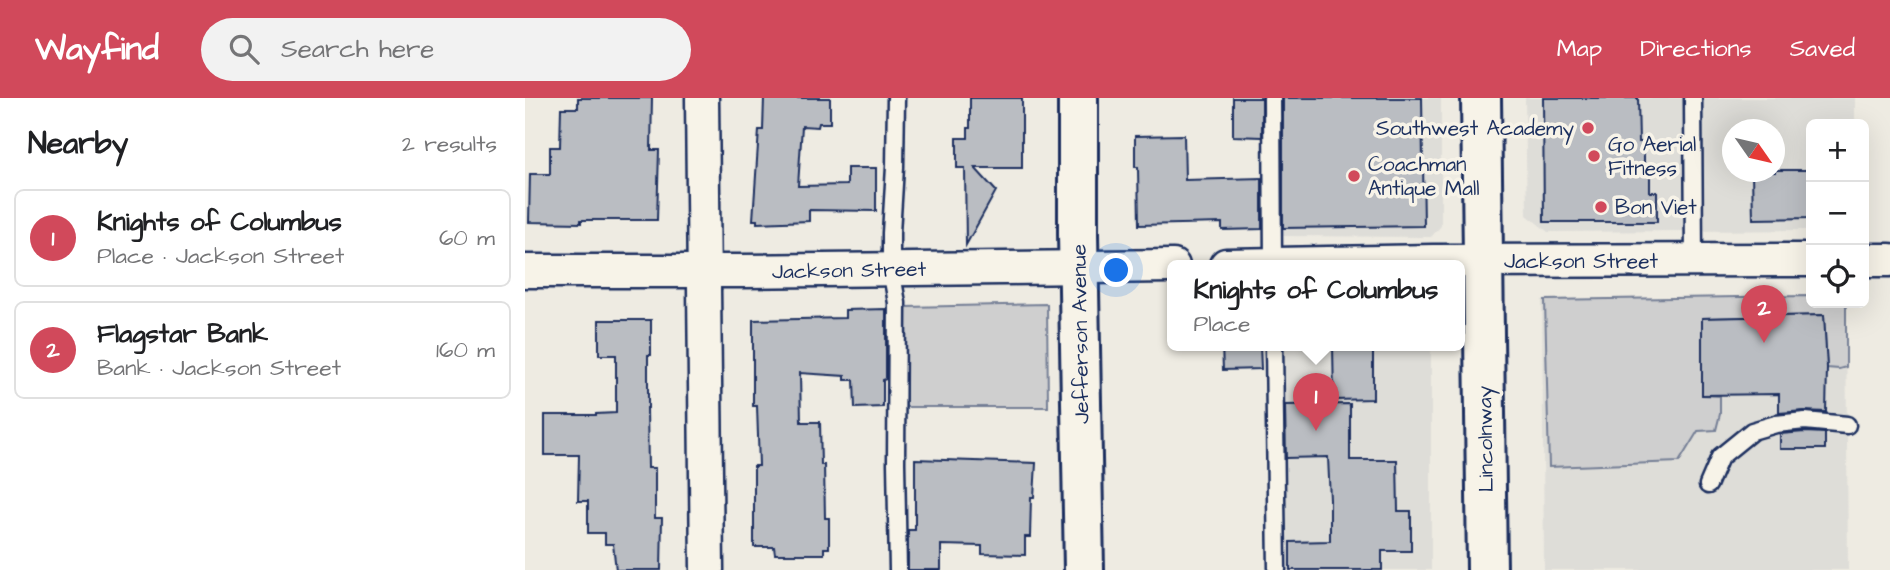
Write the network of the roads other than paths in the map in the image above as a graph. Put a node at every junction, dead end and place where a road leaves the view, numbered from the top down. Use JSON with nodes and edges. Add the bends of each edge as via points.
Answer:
{"nodes":[{"id":1,"x":702,"y":98,"type":"edge"},
{"id":2,"x":896,"y":98,"type":"edge"},
{"id":3,"x":1078,"y":98,"type":"edge"},
{"id":4,"x":1272,"y":98,"type":"edge"},
{"id":5,"x":1481,"y":98,"type":"edge"},
{"id":6,"x":1693,"y":98,"type":"edge"},
{"id":7,"x":1273,"y":260,"type":"edge"},
{"id":8,"x":1806,"y":260,"type":"edge"},
{"id":9,"x":1869,"y":260,"type":"edge"},
{"id":10,"x":1890,"y":260,"type":"edge"},
{"id":11,"x":1465,"y":261,"type":"edge"},
{"id":12,"x":1483,"y":261,"type":"junction"},
{"id":13,"x":1694,"y":261,"type":"junction"},
{"id":14,"x":1167,"y":265,"type":"edge"},
{"id":15,"x":1079,"y":267,"type":"junction"},
{"id":16,"x":891,"y":269,"type":"junction"},
{"id":17,"x":525,"y":271,"type":"edge"},
{"id":18,"x":703,"y":272,"type":"junction"},
{"id":19,"x":1274,"y":351,"type":"edge"},
{"id":20,"x":1847,"y":425,"type":"dead end"},
{"id":21,"x":1707,"y":485,"type":"dead end"},
{"id":22,"x":708,"y":570,"type":"edge"},
{"id":23,"x":898,"y":570,"type":"edge"},
{"id":24,"x":1084,"y":570,"type":"edge"},
{"id":25,"x":1277,"y":570,"type":"edge"},
{"id":26,"x":1487,"y":570,"type":"edge"}],
"edges":[{"from":1,"to":18,"type":"street"},
{"from":2,"to":16,"type":"lane"},
{"from":3,"to":15,"type":"street","name":"Jefferson Avenue"},
{"from":4,"to":7,"type":"lane"},
{"from":5,"to":12,"type":"street","name":"Lincolnway"},
{"from":6,"to":13,"type":"lane"},
{"from":8,"to":13,"type":"street","name":"Jackson Street"},
{"from":9,"to":10,"type":"street"},
{"from":11,"to":12,"type":"street","name":"Jackson Street"},
{"from":12,"to":13,"type":"street","name":"Jackson Street"},
{"from":12,"to":26,"type":"street","name":"Lincolnway"},
{"from":14,"to":15,"type":"street","name":"Jackson Street"},
{"from":15,"to":16,"type":"street","name":"Jackson Street"},
{"from":15,"to":24,"type":"street","name":"Jefferson Avenue"},
{"from":16,"to":18,"type":"street","name":"Jackson Street"},
{"from":16,"to":23,"type":"lane","via":[[897,303]]},
{"from":17,"to":18,"type":"street","name":"Jackson Street"},
{"from":18,"to":22,"type":"street"},
{"from":19,"to":25,"type":"lane"},
{"from":20,"to":21,"type":"lane","via":[[1805,421],[1752,431],[1720,457]]}]}
